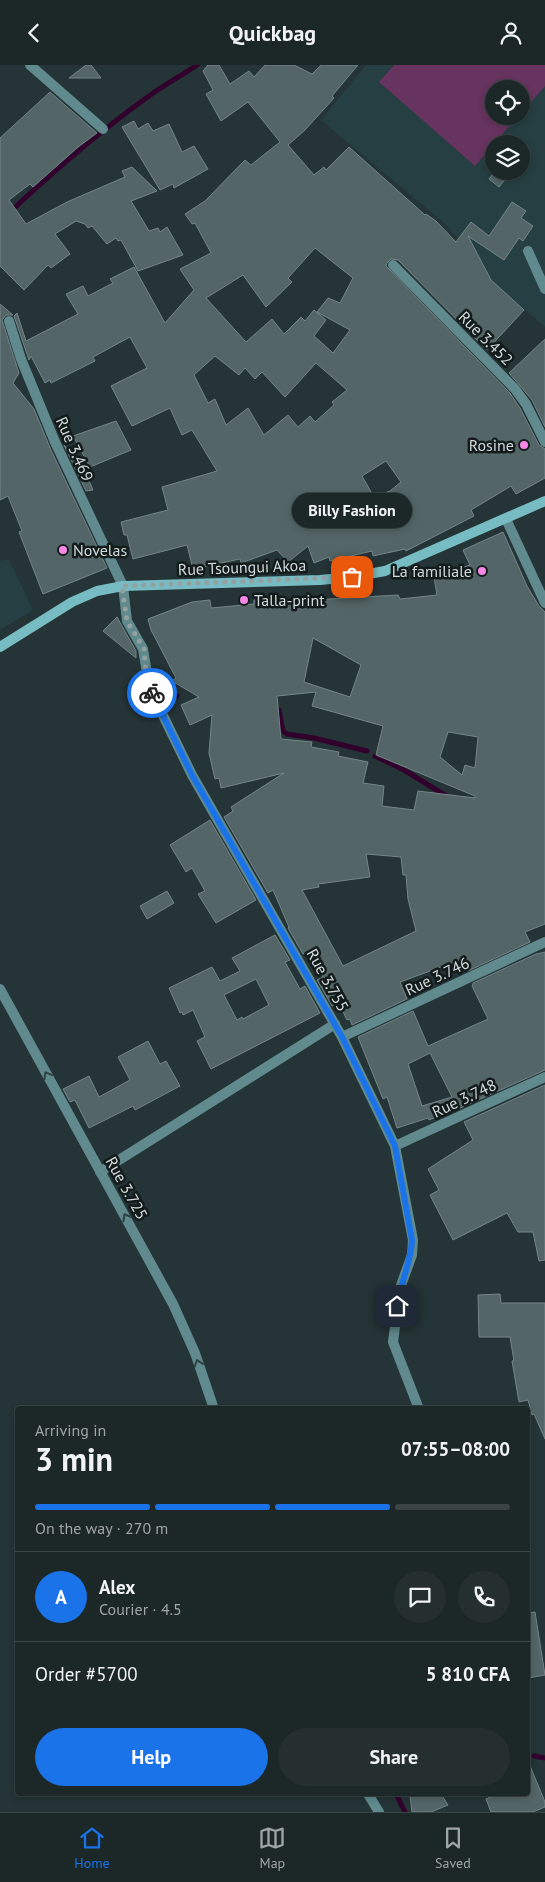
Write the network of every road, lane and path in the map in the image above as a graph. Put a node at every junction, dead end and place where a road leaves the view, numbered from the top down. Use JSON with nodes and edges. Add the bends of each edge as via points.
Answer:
{"nodes":[{"id":1,"x":30,"y":65,"type":"edge"},
{"id":2,"x":103,"y":129,"type":"dead end"},
{"id":3,"x":528,"y":251,"type":"dead end"},
{"id":4,"x":393,"y":265,"type":"dead end"},
{"id":5,"x":545,"y":289,"type":"edge"},
{"id":6,"x":9,"y":321,"type":"dead end"},
{"id":7,"x":545,"y":441,"type":"edge"},
{"id":8,"x":545,"y":501,"type":"edge"},
{"id":9,"x":506,"y":519,"type":"junction"},
{"id":10,"x":122,"y":586,"type":"junction"},
{"id":11,"x":545,"y":603,"type":"edge"},
{"id":12,"x":0,"y":647,"type":"edge"},
{"id":13,"x":545,"y":942,"type":"edge"},
{"id":14,"x":0,"y":989,"type":"edge"},
{"id":15,"x":335,"y":1024,"type":"junction"},
{"id":16,"x":342,"y":1037,"type":"junction"},
{"id":17,"x":545,"y":1077,"type":"edge"},
{"id":18,"x":395,"y":1146,"type":"junction"},
{"id":19,"x":100,"y":1172,"type":"junction"},
{"id":20,"x":213,"y":1406,"type":"edge"},
{"id":21,"x":418,"y":1406,"type":"edge"},
{"id":22,"x":369,"y":1796,"type":"edge"},
{"id":23,"x":379,"y":1812,"type":"edge"}],
"edges":[{"from":1,"to":2,"type":"street"},
{"from":3,"to":5,"type":"street"},
{"from":4,"to":7,"type":"street","name":"Rue 3.452","via":[[515,389]]},
{"from":6,"to":10,"type":"street","name":"Rue 3.469","via":[[55,442]]},
{"from":8,"to":9,"type":"main road","name":"Rue Tsoungui Akoa"},
{"from":9,"to":10,"type":"main road","name":"Rue Tsoungui Akoa","via":[[384,571],[352,577]]},
{"from":9,"to":11,"type":"street"},
{"from":10,"to":12,"type":"main road","name":"Rue Tsoungui Akoa","via":[[97,591],[72,602]]},
{"from":10,"to":15,"type":"street","name":"Rue 3.755","via":[[127,621],[144,649],[154,699],[192,775]]},
{"from":13,"to":16,"type":"street","name":"Rue 3.746"},
{"from":19,"to":14,"type":"street","name":"Rue 3.725","one_way":true},
{"from":15,"to":16,"type":"street","name":"Rue 3.755"},
{"from":15,"to":19,"type":"street"},
{"from":16,"to":18,"type":"street","name":"Rue 3.755"},
{"from":17,"to":18,"type":"street","name":"Rue 3.748"},
{"from":18,"to":21,"type":"street","name":"Rue 3.755","via":[[412,1255],[400,1288],[393,1342]]},
{"from":20,"to":19,"type":"street","name":"Rue 3.725","one_way":true,"via":[[195,1353],[173,1304]]},
{"from":22,"to":23,"type":"street"}]}
